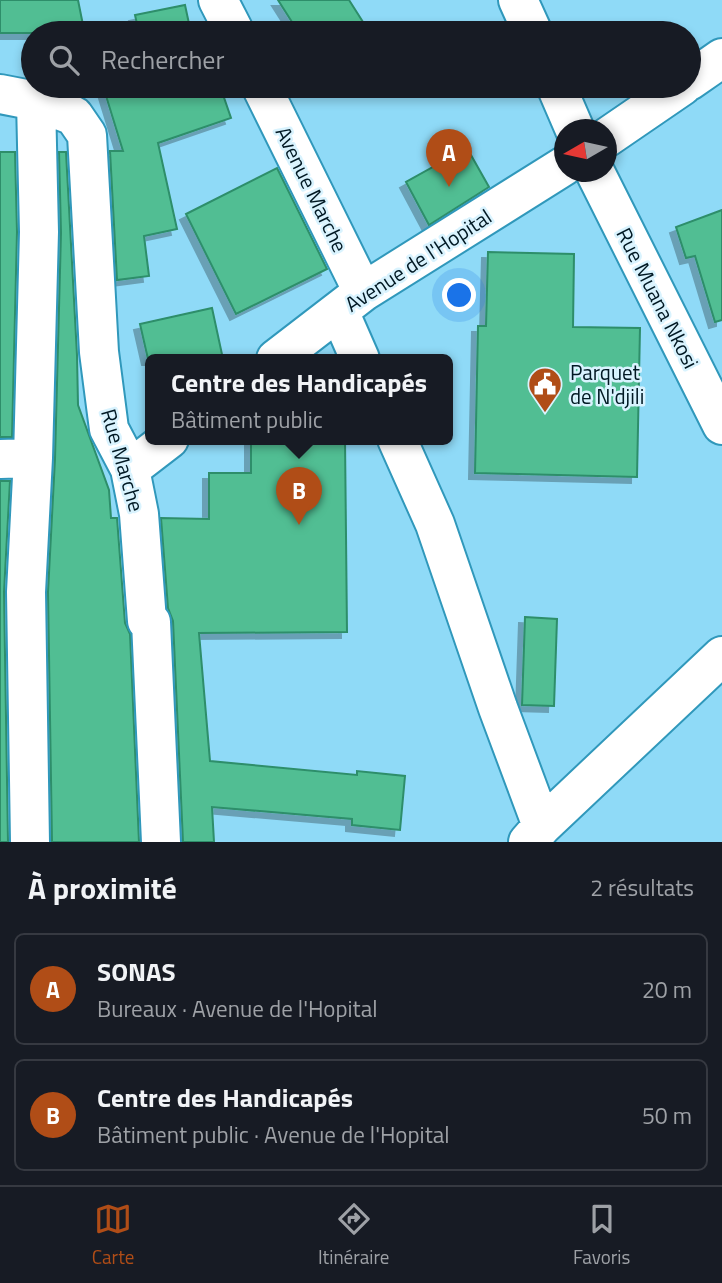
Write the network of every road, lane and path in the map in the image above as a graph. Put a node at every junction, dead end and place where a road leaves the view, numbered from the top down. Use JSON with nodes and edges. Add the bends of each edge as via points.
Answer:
{"nodes":[{"id":1,"x":218,"y":0,"type":"edge"},
{"id":2,"x":518,"y":0,"type":"edge"},
{"id":3,"x":228,"y":21,"type":"edge"},
{"id":4,"x":528,"y":21,"type":"edge"},
{"id":5,"x":722,"y":58,"type":"edge"},
{"id":6,"x":701,"y":73,"type":"edge"},
{"id":7,"x":18,"y":97,"type":"edge"},
{"id":8,"x":266,"y":98,"type":"edge"},
{"id":9,"x":561,"y":98,"type":"edge"},
{"id":10,"x":665,"y":98,"type":"edge"},
{"id":11,"x":570,"y":119,"type":"edge"},
{"id":12,"x":617,"y":131,"type":"edge"},
{"id":13,"x":554,"y":173,"type":"edge"},
{"id":14,"x":600,"y":182,"type":"edge"},
{"id":15,"x":351,"y":302,"type":"junction"},
{"id":16,"x":282,"y":354,"type":"edge"},
{"id":17,"x":359,"y":354,"type":"edge"},
{"id":18,"x":722,"y":425,"type":"edge"},
{"id":19,"x":161,"y":445,"type":"edge"},
{"id":20,"x":400,"y":445,"type":"edge"},
{"id":21,"x":17,"y":458,"type":"edge"},
{"id":22,"x":130,"y":469,"type":"junction"},
{"id":23,"x":722,"y":656,"type":"edge"},
{"id":24,"x":535,"y":834,"type":"edge"},
{"id":25,"x":30,"y":842,"type":"edge"},
{"id":26,"x":161,"y":842,"type":"edge"}],
"edges":[{"from":1,"to":3,"type":"street"},
{"from":2,"to":4,"type":"street"},
{"from":5,"to":6,"type":"street"},
{"from":7,"to":21,"type":"street","via":[[39,232]]},
{"from":7,"to":22,"type":"street","name":"Rue Marche","via":[[74,116],[88,135],[99,352],[109,429]]},
{"from":8,"to":15,"type":"street","name":"Avenue Marche"},
{"from":9,"to":11,"type":"street"},
{"from":10,"to":12,"type":"street"},
{"from":13,"to":15,"type":"street","name":"Avenue de l'Hopital"},
{"from":14,"to":18,"type":"street","name":"Rue Muana Nkosi"},
{"from":15,"to":16,"type":"street","name":"Avenue de l'Hopital"},
{"from":15,"to":17,"type":"street","name":"Avenue Marche"},
{"from":19,"to":22,"type":"street"},
{"from":20,"to":24,"type":"street","via":[[435,524]]},
{"from":21,"to":25,"type":"street","via":[[26,592]]},
{"from":22,"to":26,"type":"street","name":"Rue Marche","via":[[151,622]]},
{"from":23,"to":24,"type":"street"}]}
